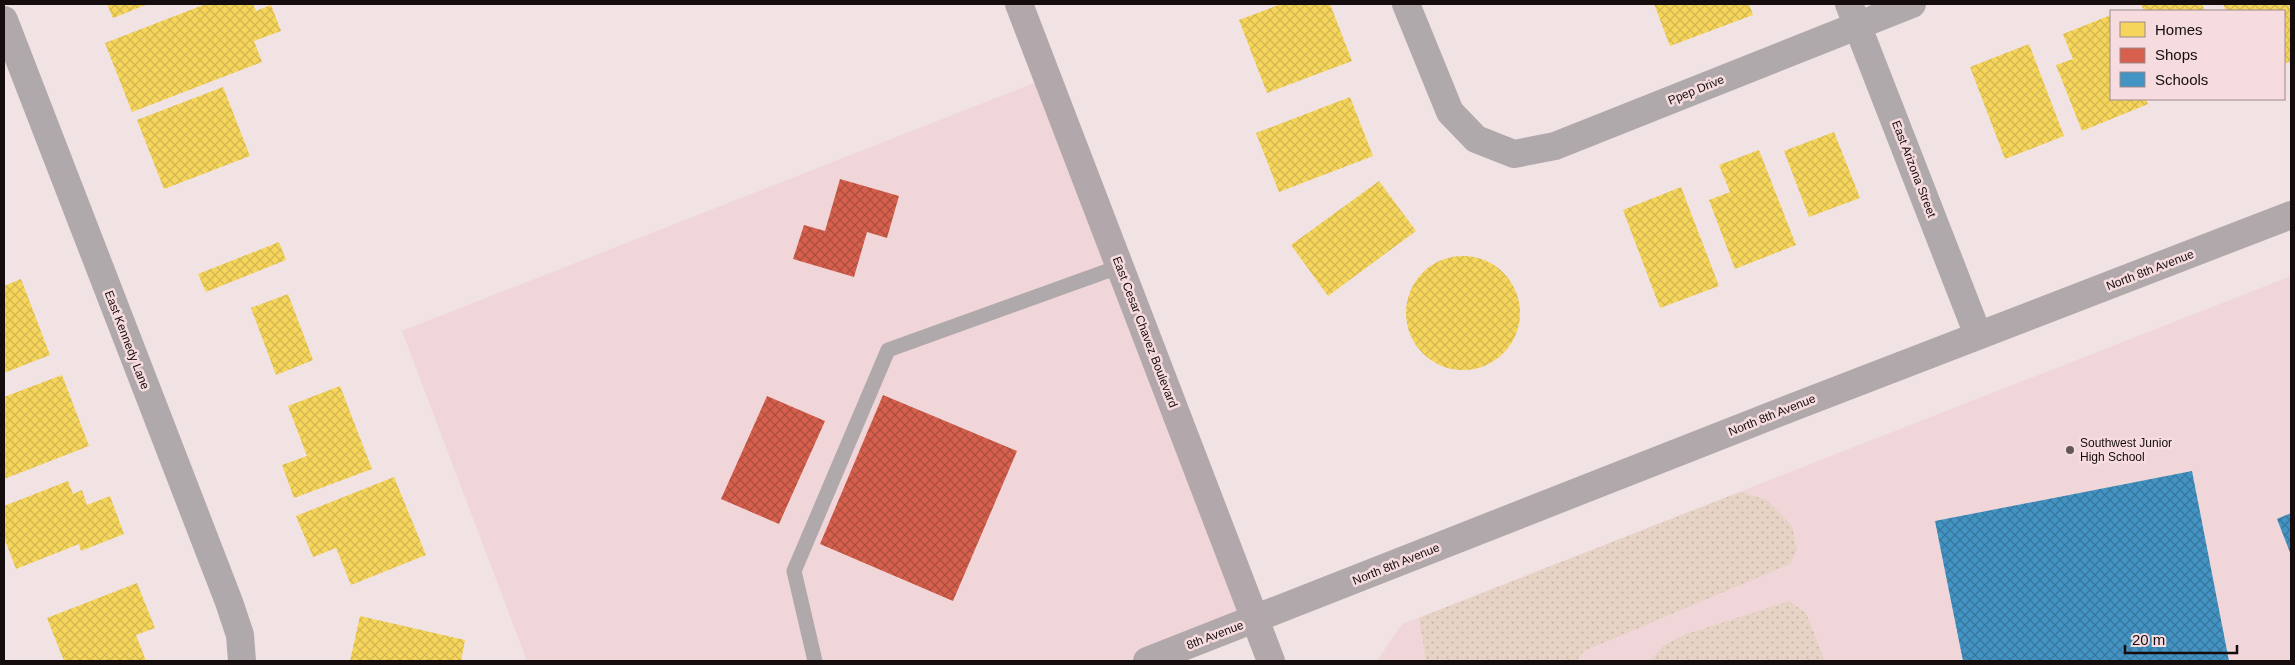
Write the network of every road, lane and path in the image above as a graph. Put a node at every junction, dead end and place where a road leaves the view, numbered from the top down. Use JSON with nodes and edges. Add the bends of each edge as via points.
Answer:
{"nodes":[{"id":1,"x":1020,"y":4,"type":"edge"},
{"id":2,"x":1406,"y":4,"type":"edge"},
{"id":3,"x":1912,"y":4,"type":"edge"},
{"id":4,"x":1853,"y":15,"type":"edge"},
{"id":5,"x":4,"y":20,"type":"edge"},
{"id":6,"x":2291,"y":215,"type":"edge"},
{"id":7,"x":1120,"y":266,"type":"junction"},
{"id":8,"x":1978,"y":335,"type":"junction"},
{"id":9,"x":1255,"y":620,"type":"junction"},
{"id":10,"x":242,"y":661,"type":"edge"},
{"id":11,"x":815,"y":661,"type":"edge"},
{"id":12,"x":1147,"y":661,"type":"edge"},
{"id":13,"x":1271,"y":661,"type":"edge"}],
"edges":[{"from":1,"to":7,"type":"highway","name":"East Cesar Chavez Boulevard"},
{"from":2,"to":4,"type":"street","name":"Ppep Drive","via":[[1450,112],[1476,139],[1514,154],[1555,146]]},
{"from":3,"to":4,"type":"street","name":"Ppep Drive"},
{"from":4,"to":8,"type":"street","name":"East Arizona Street"},
{"from":5,"to":10,"type":"street","name":"East Kennedy Lane","via":[[229,602],[240,635]]},
{"from":6,"to":8,"type":"main road","name":"North 8th Avenue"},
{"from":7,"to":9,"type":"highway","name":"East Cesar Chavez Boulevard"},
{"from":7,"to":11,"type":"lane","via":[[888,350],[794,571]]},
{"from":8,"to":9,"type":"main road","name":"North 8th Avenue"},
{"from":9,"to":12,"type":"main road","name":"8th Avenue"},
{"from":9,"to":13,"type":"highway","name":"East Cesar Chavez Boulevard"}]}
